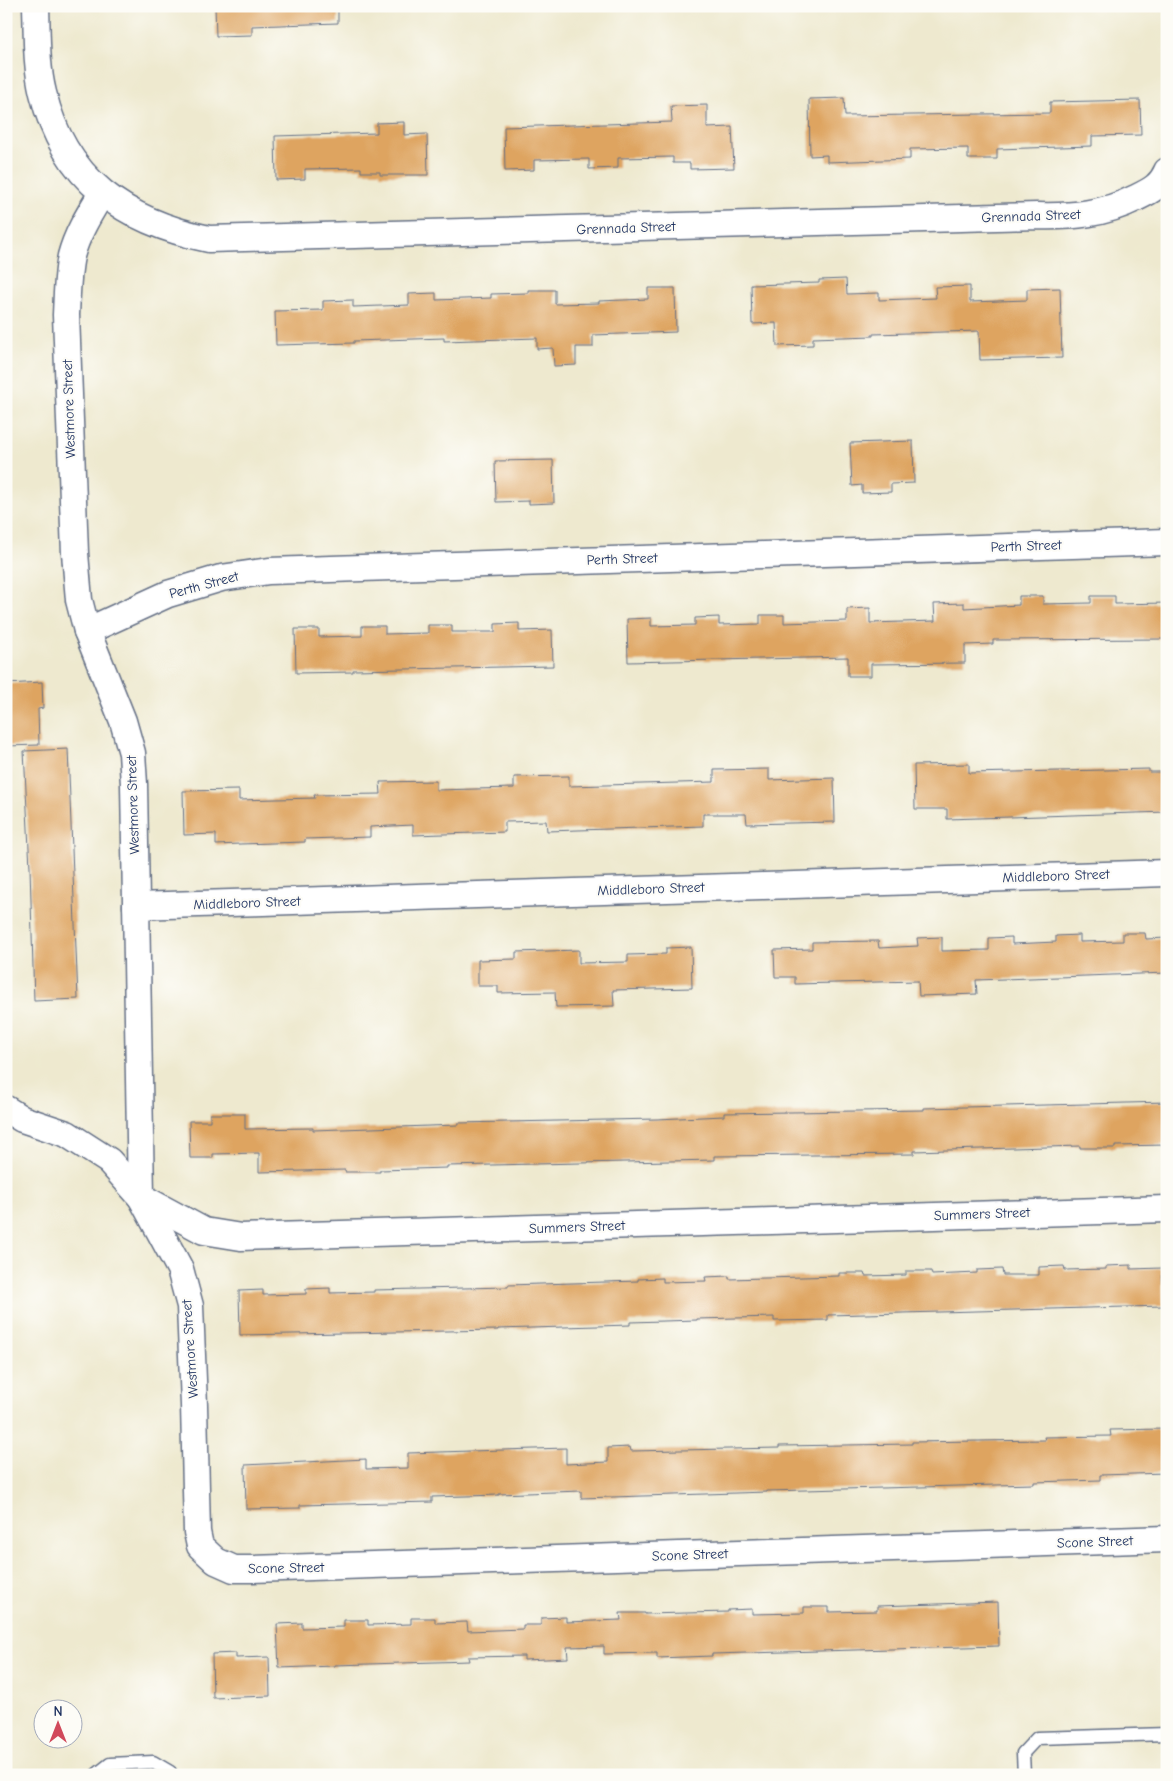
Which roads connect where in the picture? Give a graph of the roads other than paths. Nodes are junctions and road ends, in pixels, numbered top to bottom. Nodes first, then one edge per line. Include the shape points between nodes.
1 (36, 6) edge
2 (1163, 187) edge
3 (102, 192) junction
4 (1167, 542) edge
5 (87, 631) junction
6 (1167, 873) edge
7 (136, 906) junction
8 (12, 1118) edge
9 (141, 1197) junction
10 (1167, 1209) edge
11 (1167, 1539) edge
12 (216, 1560) joint
13 (1167, 1734) edge
14 (96, 1775) edge
15 (170, 1775) edge
16 (1024, 1775) edge

1 - 3 street via 38,67 52,123 82,172
2 - 3 street, Grennada Street via 1119,206 1067,217 240,239 209,239 180,233 127,211
3 - 5 street, Westmore Street via 82,227 71,256 66,315 75,553
4 - 5 street, Perth Street via 269,571 221,578 168,594
5 - 7 street, Westmore Street via 132,753
6 - 7 street, Middleboro Street
7 - 9 street, Westmore Street
8 - 9 street, Summers Street via 68,1134 109,1161
9 - 10 street, Summers Street via 204,1230 241,1237
9 - 12 street, Westmore Street via 180,1269 190,1306 197,1532 200,1546
11 - 12 street, Scone Street via 252,1569 234,1569
13 - 16 lane via 1037,1738 1023,1753
14 - 15 lane via 110,1764 154,1762

